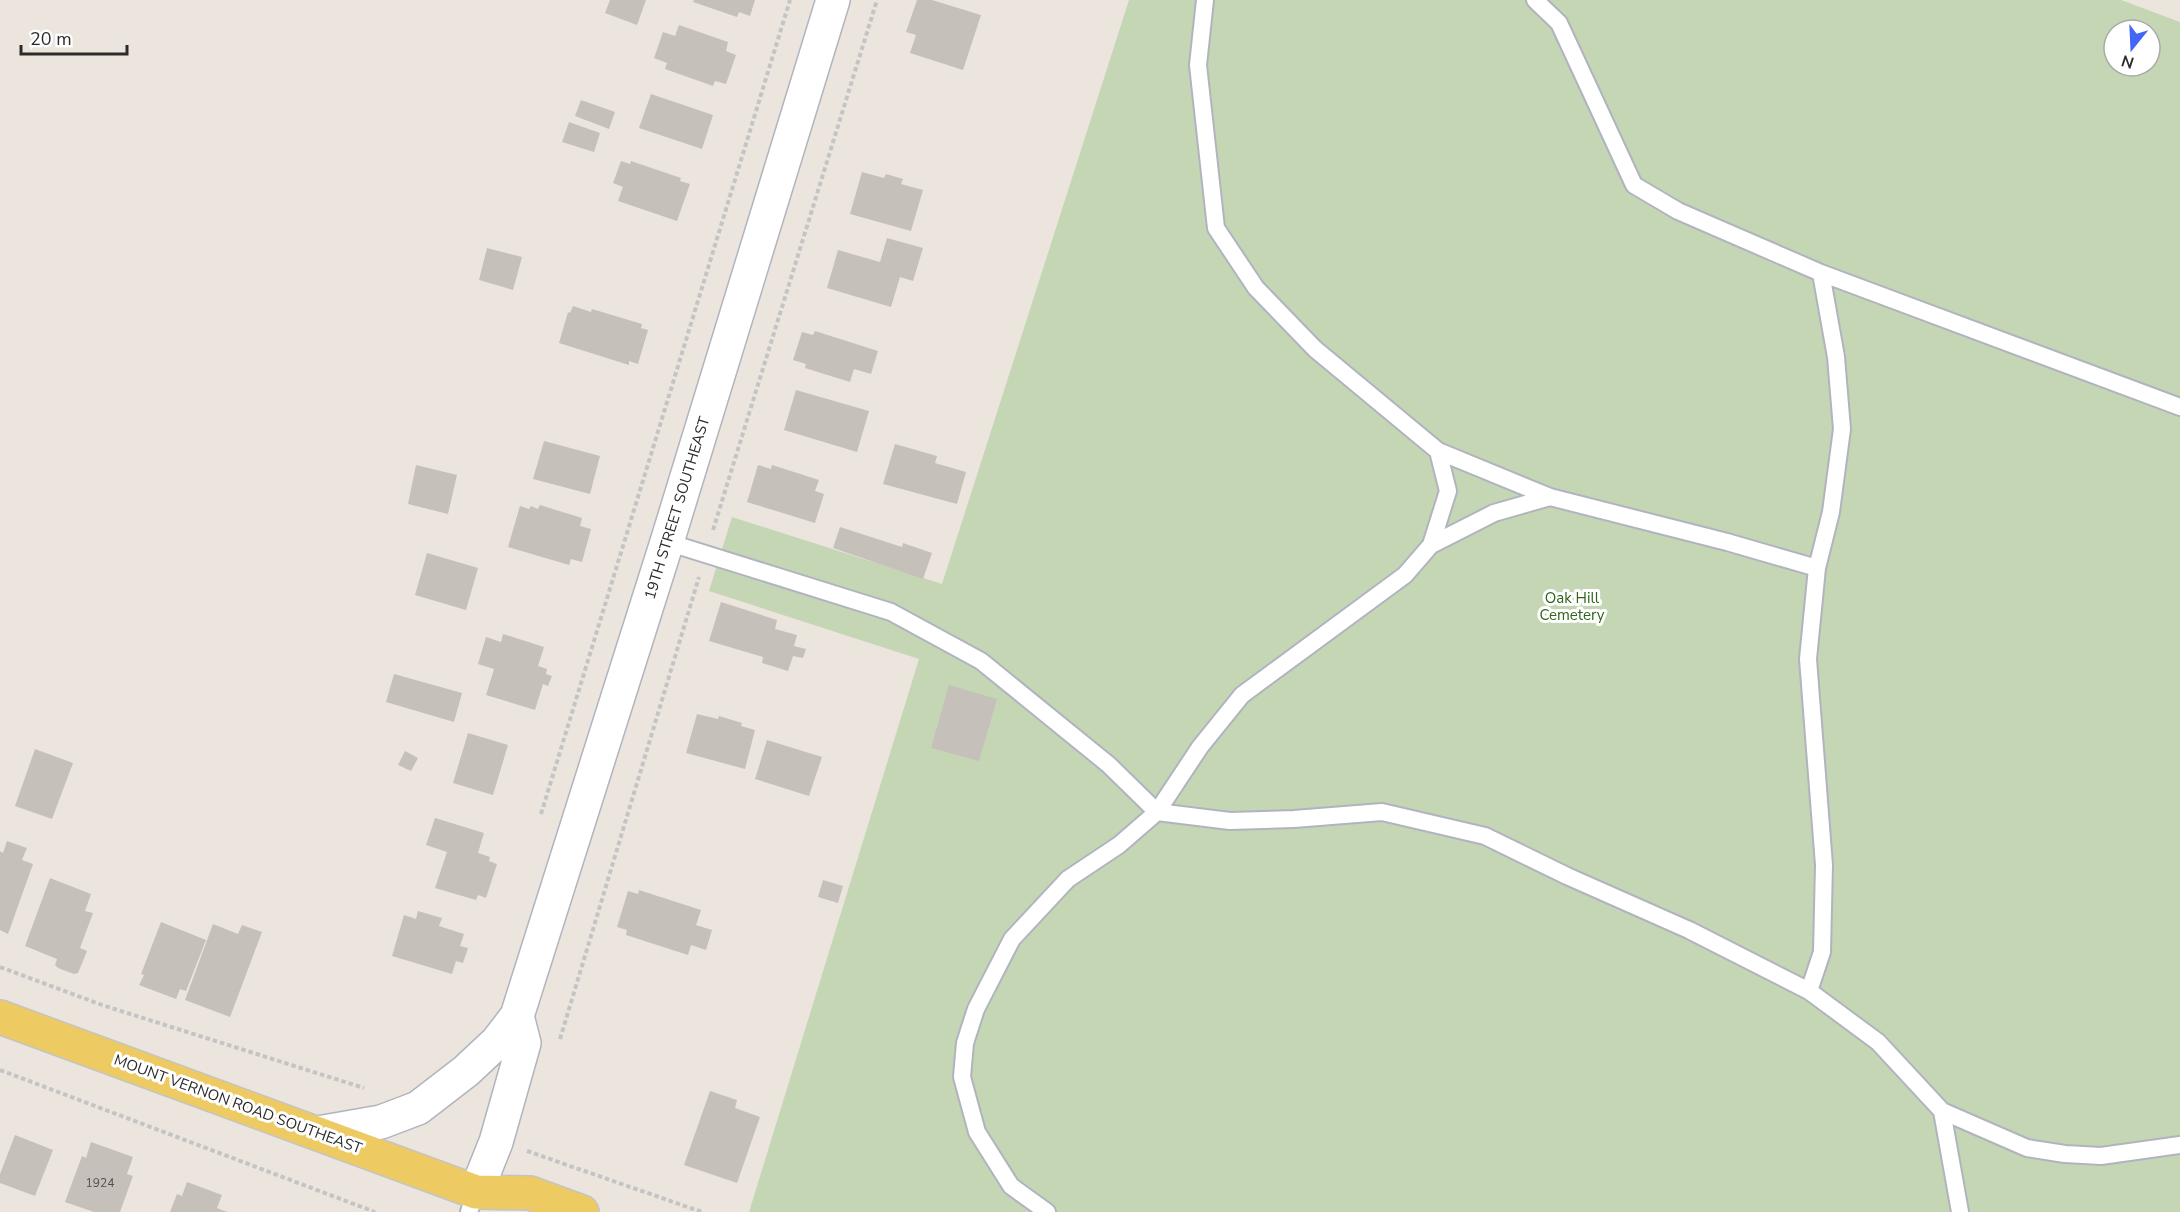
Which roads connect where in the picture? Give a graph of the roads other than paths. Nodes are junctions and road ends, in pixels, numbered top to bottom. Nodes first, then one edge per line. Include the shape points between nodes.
1 (833, 0) edge
2 (1205, 0) edge
3 (1535, 0) edge
4 (1821, 273) junction
5 (2180, 407) edge
6 (1438, 451) junction
7 (1550, 497) junction
8 (667, 542) junction
9 (1431, 545) junction
10 (1817, 568) junction
11 (1157, 812) junction
12 (1809, 991) junction
13 (517, 1016) junction
14 (0, 1017) edge
15 (1942, 1111) junction
16 (318, 1133) junction
17 (2180, 1145) edge
18 (480, 1205) edge
19 (582, 1212) edge
20 (1047, 1212) edge
21 (1960, 1212) edge

1 - 8 main road, 19TH STREET SOUTHEAST
2 - 6 lane via 1198,65 1216,228 1256,288 1315,349
3 - 4 lane via 1558,23 1634,185 1678,211
4 - 5 lane
4 - 10 lane via 1836,357 1842,429 1831,512
6 - 7 lane
6 - 9 lane via 1448,491
7 - 9 lane via 1494,513
7 - 10 lane via 1716,538
8 - 11 lane via 891,612 981,661 1109,765
8 - 13 main road, 19TH STREET SOUTHEAST
9 - 11 lane via 1405,575 1242,695 1200,747
10 - 12 lane via 1808,659 1824,866 1822,952
11 - 12 lane via 1230,821 1382,812 1485,836 1689,930
11 - 20 lane via 1119,845 1068,879 1012,939 976,1009 966,1043 962,1077 977,1132 1011,1186
12 - 15 lane via 1878,1042
13 - 16 main road, 19TH STREET SOUTHEAST via 490,1049 418,1108 381,1122
13 - 18 main road via 524,1043
14 - 16 main road, MOUNT VERNON ROAD SOUTHEAST
15 - 17 lane via 2027,1148 2065,1154 2101,1156
15 - 21 lane
16 - 18 main road, MOUNT VERNON ROAD SOUTHEAST
18 - 19 main road, MOUNT VERNON ROAD SOUTHEAST via 530,1193

